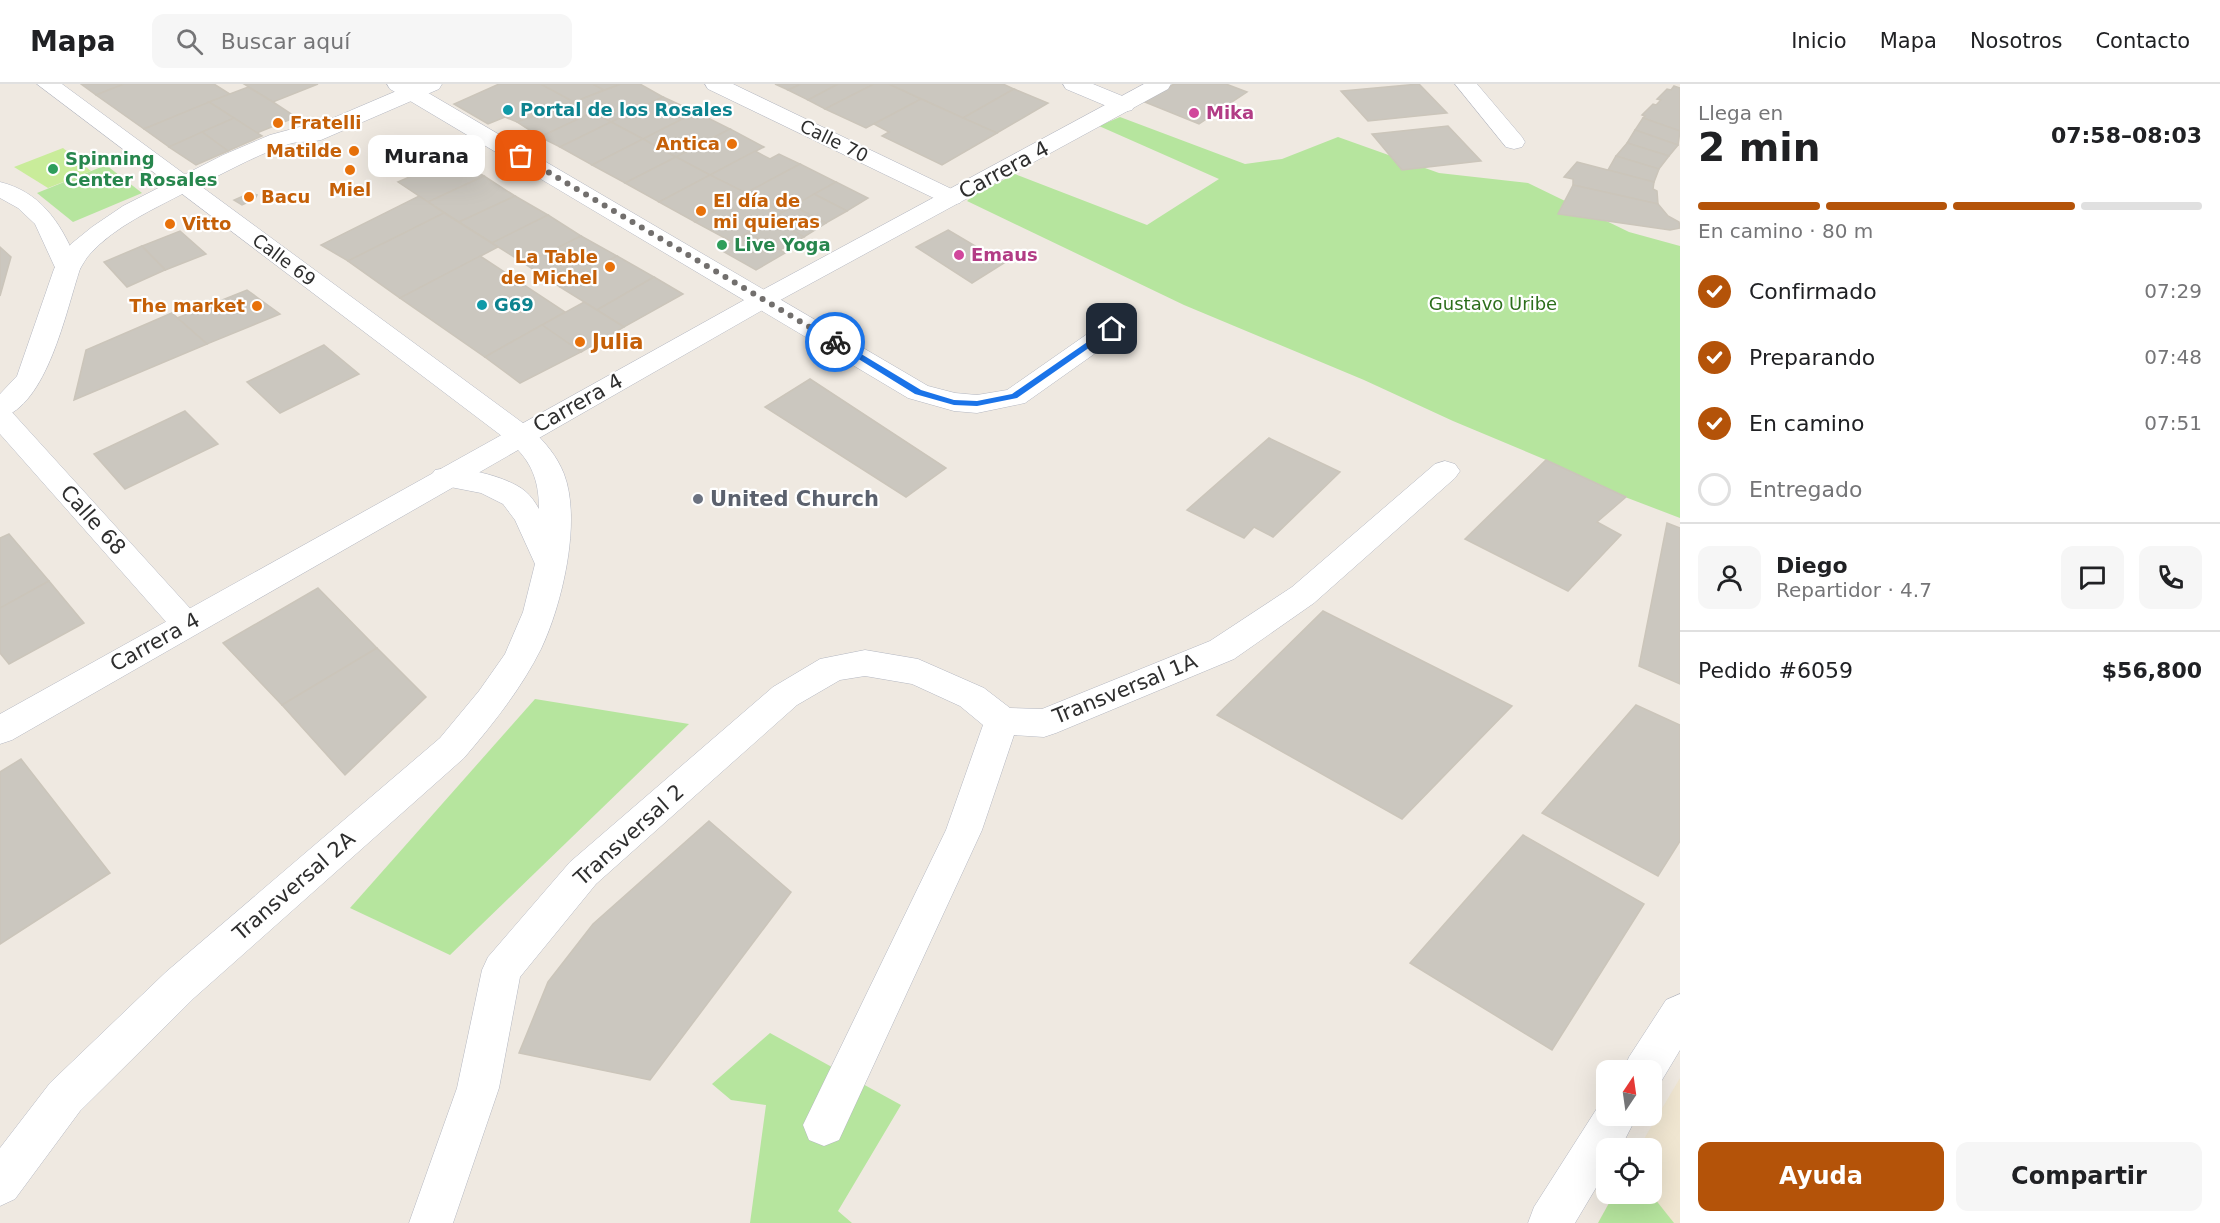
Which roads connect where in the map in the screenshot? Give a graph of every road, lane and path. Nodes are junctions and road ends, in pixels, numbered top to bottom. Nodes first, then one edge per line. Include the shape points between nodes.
1 (48, 84) edge
2 (716, 84) edge
3 (1074, 84) edge
4 (1160, 84) edge
5 (1466, 84) edge
6 (414, 87) edge
7 (1124, 105) junction
8 (1514, 142) dead end
9 (183, 185) junction
10 (0, 189) edge
11 (952, 198) junction
12 (67, 269) junction
13 (764, 299) junction
14 (1112, 329) dead end
15 (0, 409) edge
16 (0, 416) edge
17 (521, 436) junction
18 (1445, 471) dead end
19 (445, 477) junction
20 (550, 566) junction
21 (186, 624) junction
22 (1002, 721) junction
23 (0, 730) edge
24 (1680, 1013) edge
25 (1651, 1060) edge
26 (824, 1125) dead end
27 (1610, 1126) edge
28 (0, 1184) edge
29 (431, 1223) edge
30 (1550, 1223) edge

1 - 9 street, Calle 69
2 - 11 street, Calle 70
3 - 7 street
4 - 7 street, Carrera 4
5 - 8 street
6 - 9 street via 244,167
6 - 13 street
7 - 11 street, Carrera 4
9 - 12 street via 100,232 80,249
9 - 17 street, Calle 69
10 - 12 street via 26,203 54,231
11 - 13 street, Carrera 4
12 - 15 street via 36,362 20,392
13 - 14 street via 918,392 977,404 1014,397
13 - 17 street, Carrera 4
16 - 21 street, Calle 68
17 - 19 street, Carrera 4
17 - 20 street, Transversal 2A via 534,448 551,481 554,517
18 - 22 street, Transversal 1A via 1303,595 1222,650 1044,723
19 - 20 street via 502,489 520,501 531,516
19 - 21 street, Carrera 4
20 - 28 street, Transversal 2A via 541,607 526,646 508,678 452,748 180,984 65,1097
21 - 23 street, Carrera 4
22 - 26 street via 964,830
22 - 29 street, Transversal 2 via 972,697 918,672 865,663 832,668 785,696 583,873 502,970 477,1088
24 - 25 street
27 - 30 street

